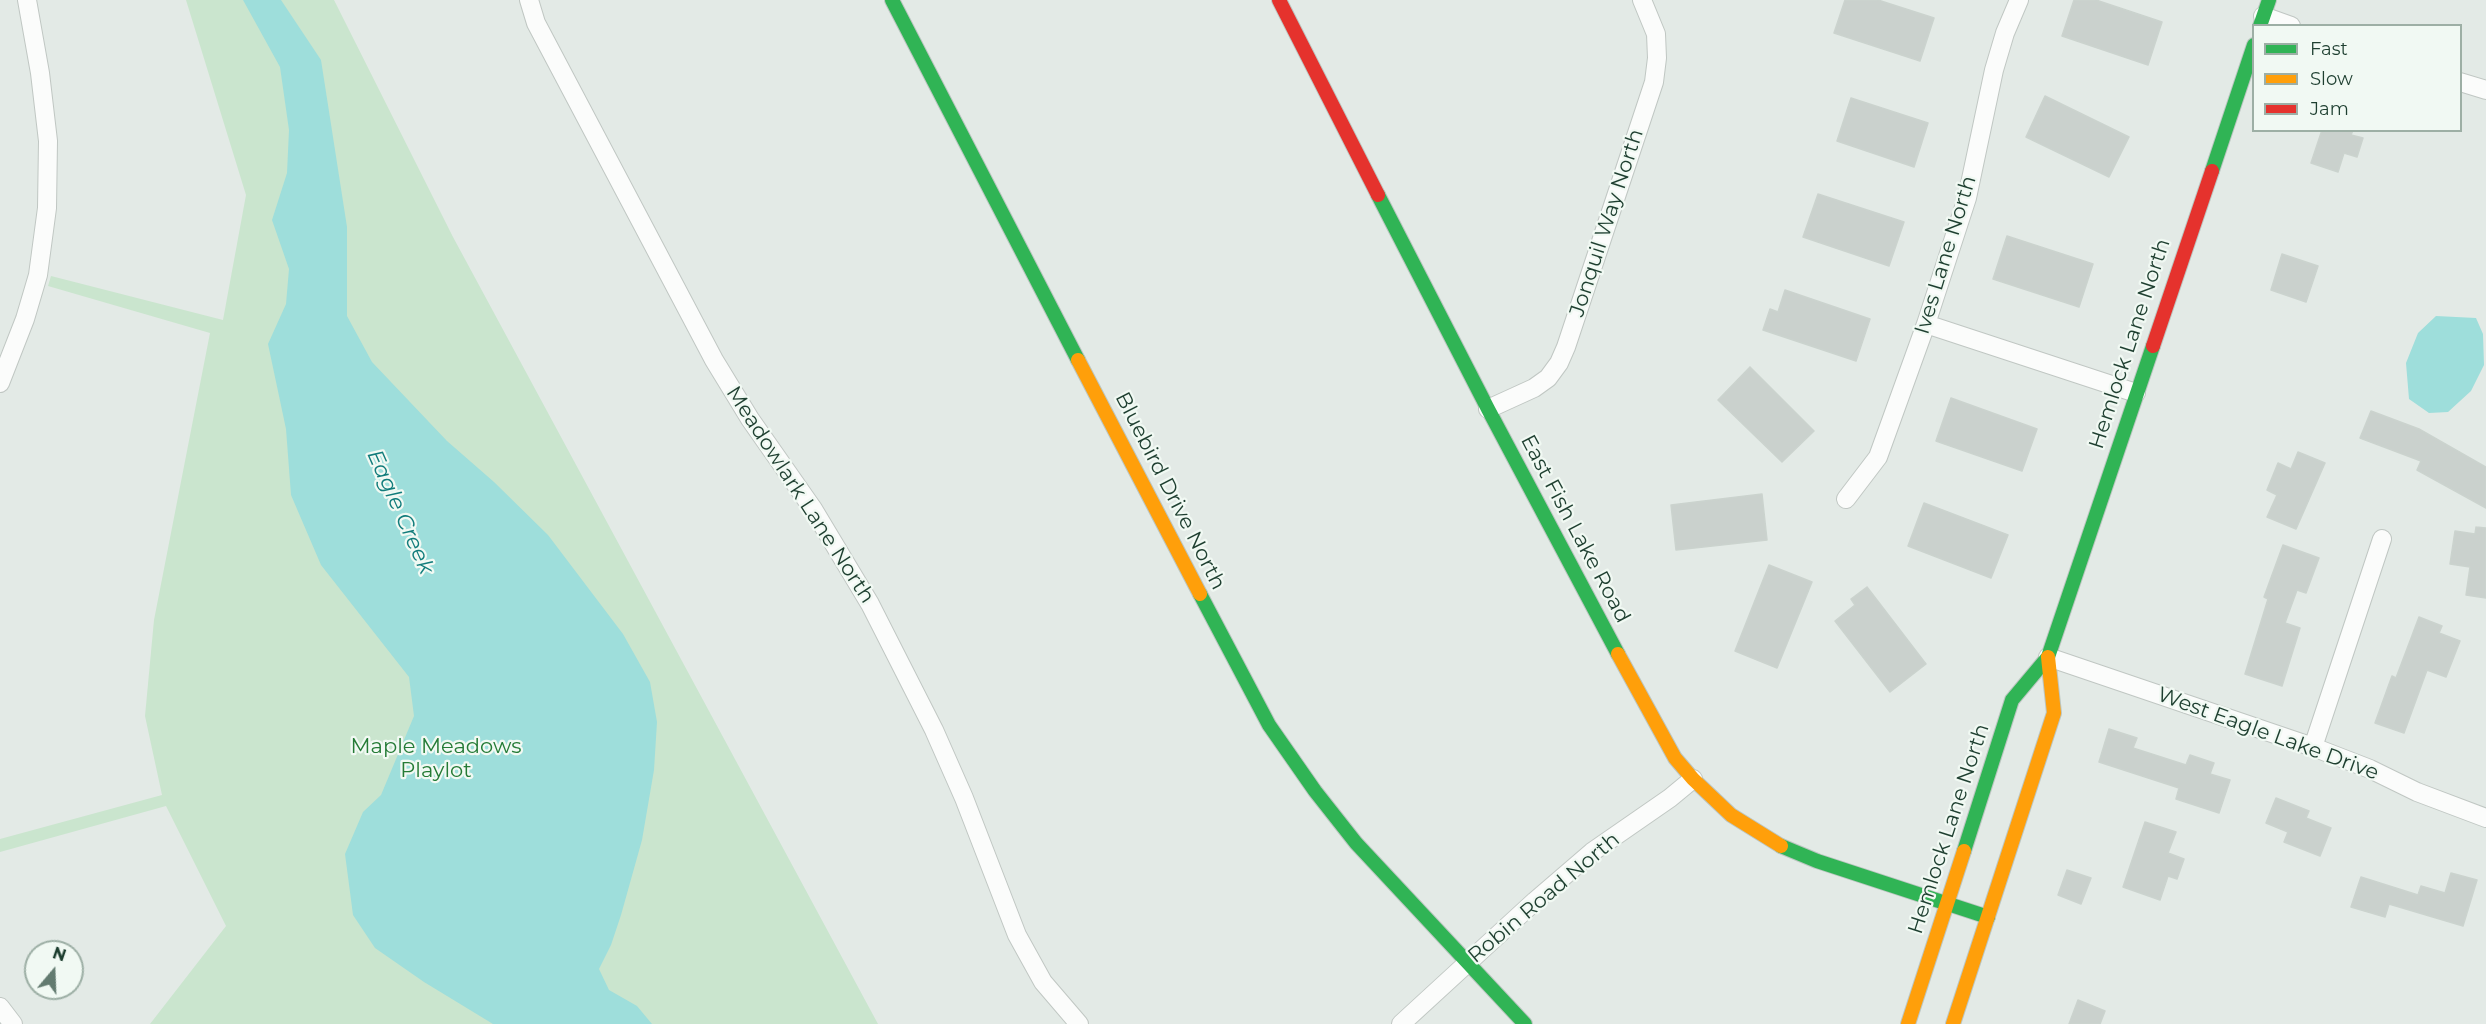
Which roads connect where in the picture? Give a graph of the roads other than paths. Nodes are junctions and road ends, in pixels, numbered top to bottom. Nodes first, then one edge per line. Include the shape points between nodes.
1 (27, 0) edge
2 (529, 0) edge
3 (892, 0) edge
4 (1279, 0) edge
5 (1642, 0) edge
6 (2019, 0) edge
7 (2264, 14) edge
8 (2286, 24) edge
9 (2252, 48) edge
10 (2462, 83) edge
11 (2486, 90) edge
12 (1926, 324) junction
13 (0, 383) edge
14 (2136, 393) junction
15 (1488, 409) junction
16 (1846, 499) dead end
17 (2382, 539) dead end
18 (2048, 657) junction
19 (2313, 747) junction
20 (1693, 779) junction
21 (2486, 818) edge
22 (1947, 903) junction
23 (1988, 917) junction
24 (1467, 962) junction
25 (0, 1007) edge
26 (13, 1024) edge
27 (1079, 1024) edge
28 (1401, 1024) edge
29 (1525, 1024) edge
30 (1908, 1024) edge
31 (1953, 1024) edge

1 - 13 street via 48,141 47,208 38,275
2 - 27 street, Meadowlark Lane North via 536,23 714,360 813,509 870,604 934,730 1017,935 1043,982
3 - 24 street, Bluebird Drive North via 1269,725 1356,843
4 - 15 street, East Fish Lake Road
5 - 15 street, Jonquil Way North via 1656,34 1654,82 1566,347 1548,378
6 - 12 street, Ives Lane North via 1994,70 1966,198
7 - 8 street
9 - 14 street, Hemlock Lane North
10 - 11 street
12 - 14 street
12 - 16 street, Ives Lane North via 1878,457
14 - 18 street, Hemlock Lane North
15 - 20 street, East Fish Lake Road via 1638,693 1675,758
17 - 19 street
18 - 19 street, West Eagle Lake Drive
18 - 22 street, Hemlock Lane North via 2012,700
18 - 23 street, Hemlock Lane North via 2054,713
19 - 21 street, West Eagle Lake Drive
20 - 22 street, East Fish Lake Road via 1731,815 1783,846 1817,861
20 - 24 street, Robin Road North via 1592,852
22 - 23 street, East Fish Lake Road
22 - 30 street, Hemlock Lane North
23 - 31 street, Hemlock Lane North
24 - 28 street, Robin Road North
24 - 29 street, Bluebird Drive North
25 - 26 street

